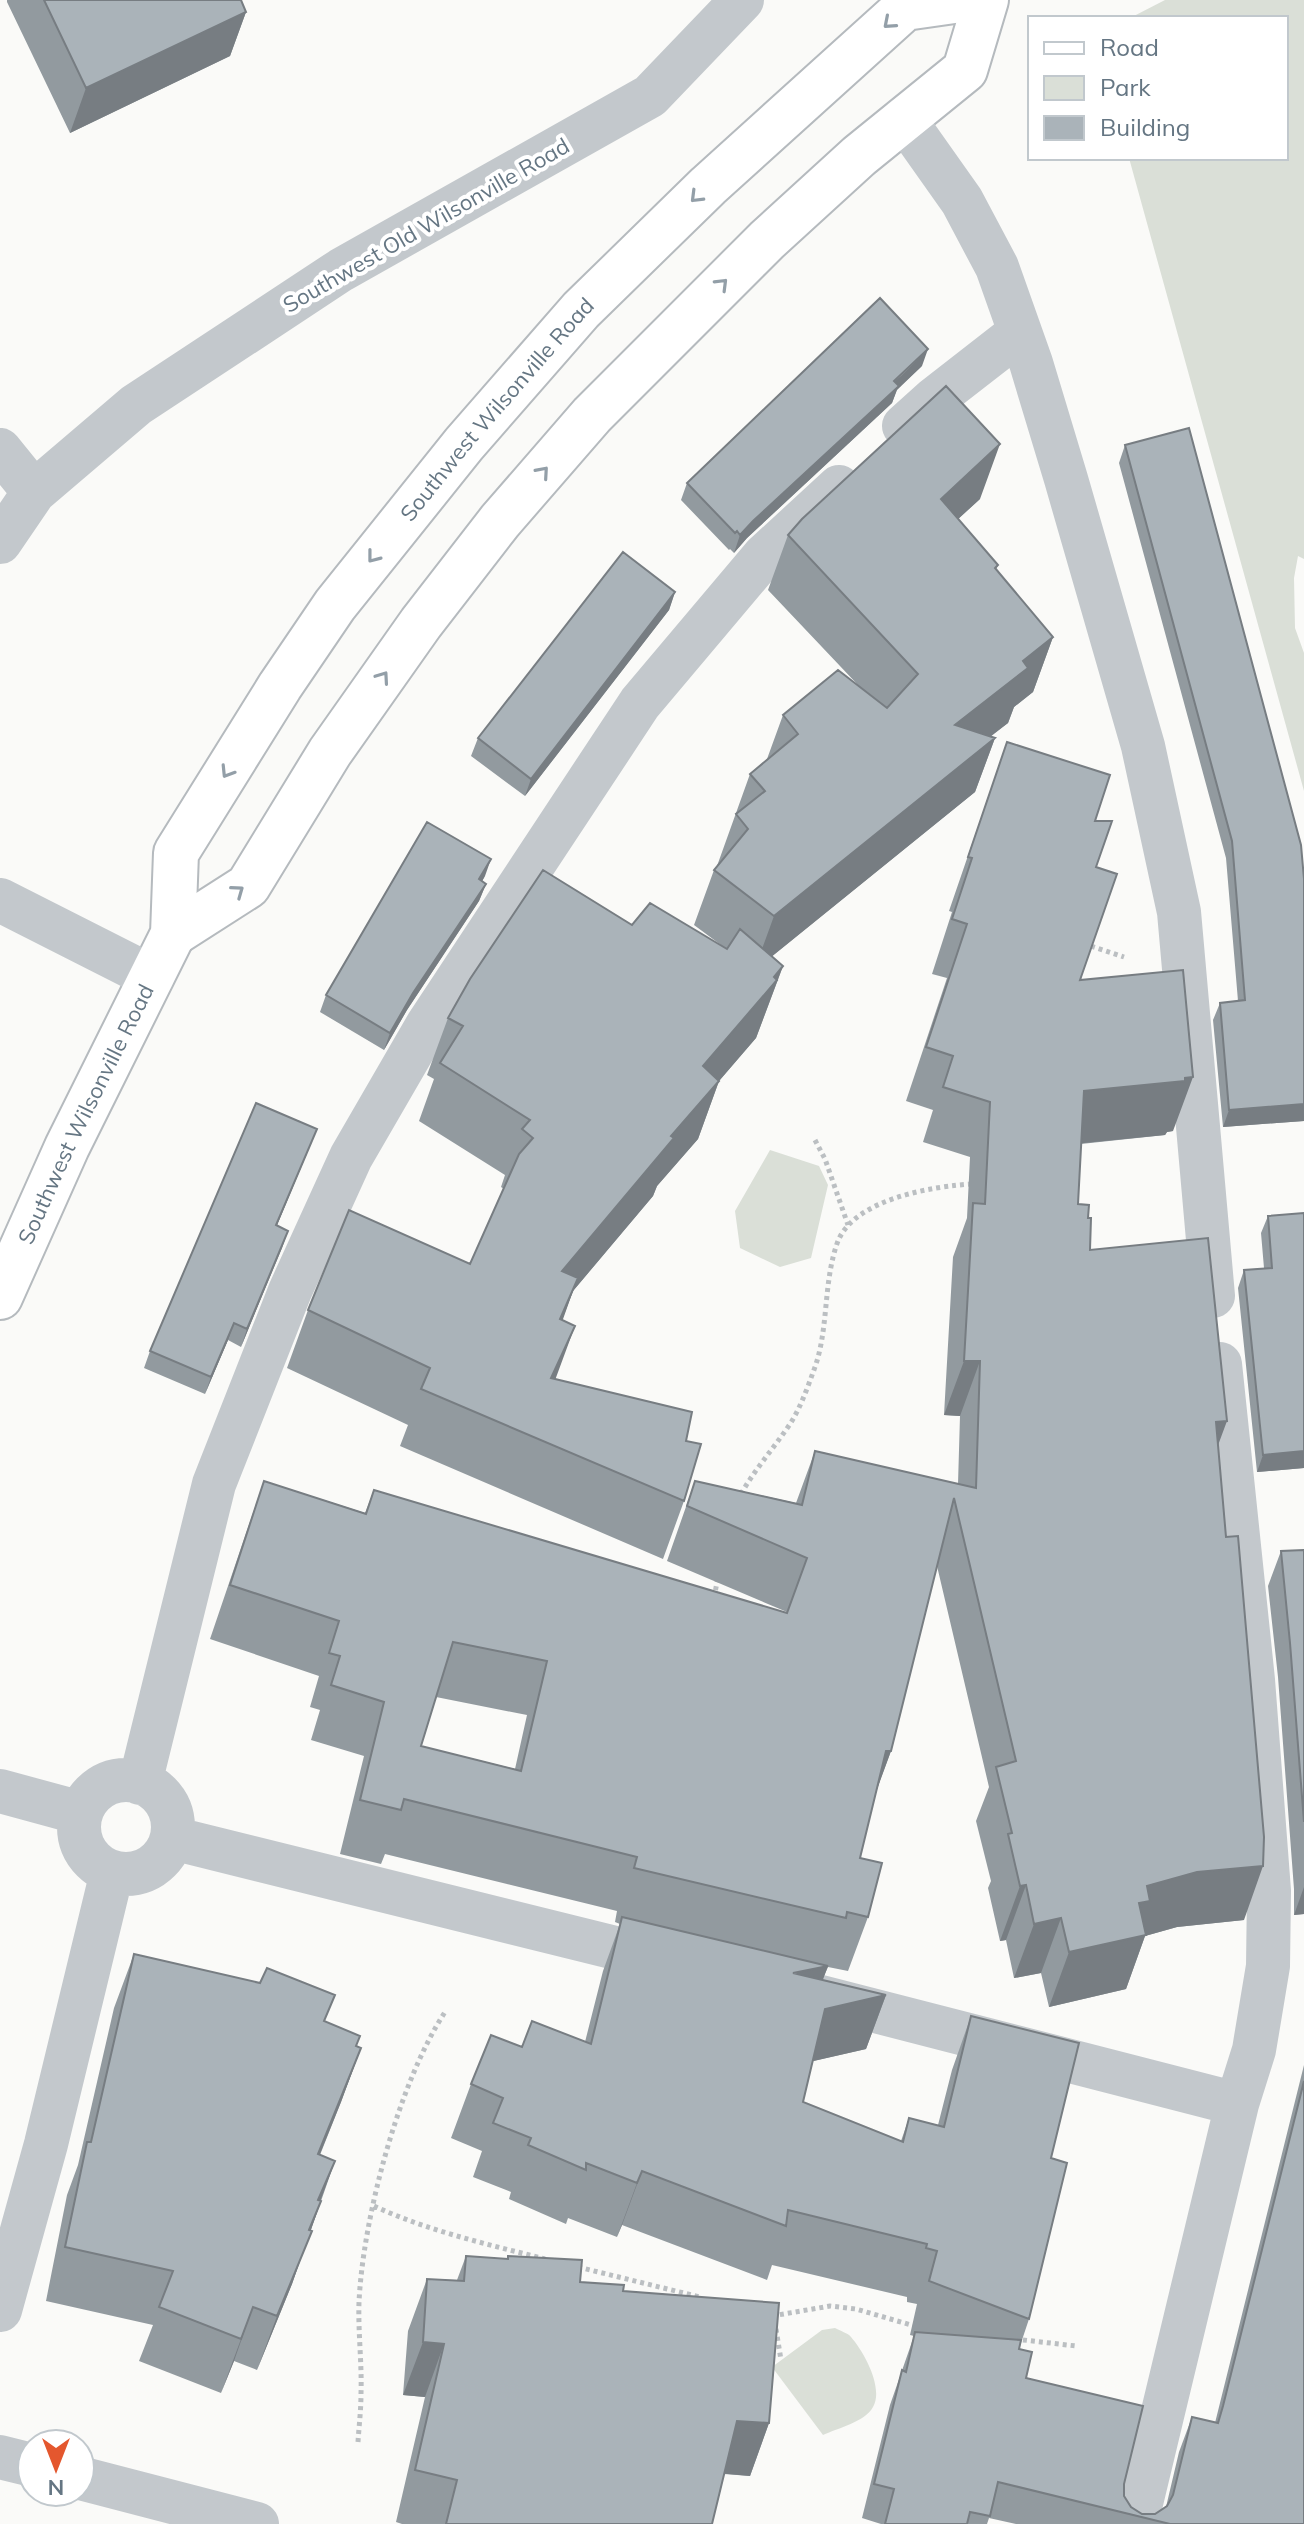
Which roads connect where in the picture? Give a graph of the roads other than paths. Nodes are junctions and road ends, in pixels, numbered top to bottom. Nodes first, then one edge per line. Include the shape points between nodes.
1 (742, 0) edge
2 (961, 0) edge
3 (986, 0) edge
4 (904, 119) junction
5 (1020, 332) junction
6 (0, 450) edge
7 (34, 492) junction
8 (0, 542) edge
9 (0, 900) edge
10 (173, 934) junction
11 (152, 977) junction
12 (0, 1297) edge
13 (140, 1783) junction
14 (0, 1791) edge
15 (81, 1813) junction
16 (172, 1838) junction
17 (112, 1872) junction
18 (704, 1969) edge
19 (779, 1987) edge
20 (1237, 2104) junction
21 (0, 2310) edge
22 (96, 2482) edge
23 (257, 2524) edge
24 (1136, 2524) edge

1 - 7 street, Southwest Old Wilsonville Road via 650,96 341,270 136,405
2 -> 10 main road, Southwest Wilsonville Road via 905,8 826,77 581,310 464,444 335,605 176,853
3 - 4 main road via 965,70
4 - 5 street via 962,201 997,267
10 -> 4 main road via 248,886 330,752 421,623 592,415 767,240
5 - 13 street via 934,399 764,556 640,703 428,1024 351,1157 290,1291 214,1484
5 - 20 street via 1143,746 1179,912 1269,1891 1268,1966 1254,2050
6 - 7 street
7 - 8 street, Southwest Old Wilsonville Road
9 - 11 street
10 - 11 main road, Southwest Wilsonville Road
11 - 12 main road, Southwest Wilsonville Road
13 - 15 street via 101,1787
13 - 16 street via 166,1801
14 - 15 street
15 - 17 street via 80,1834 87,1854
16 - 17 street via 154,1865 128,1874
16 - 18 street
17 - 21 street
19 - 20 street
20 - 24 street
22 - 23 street

